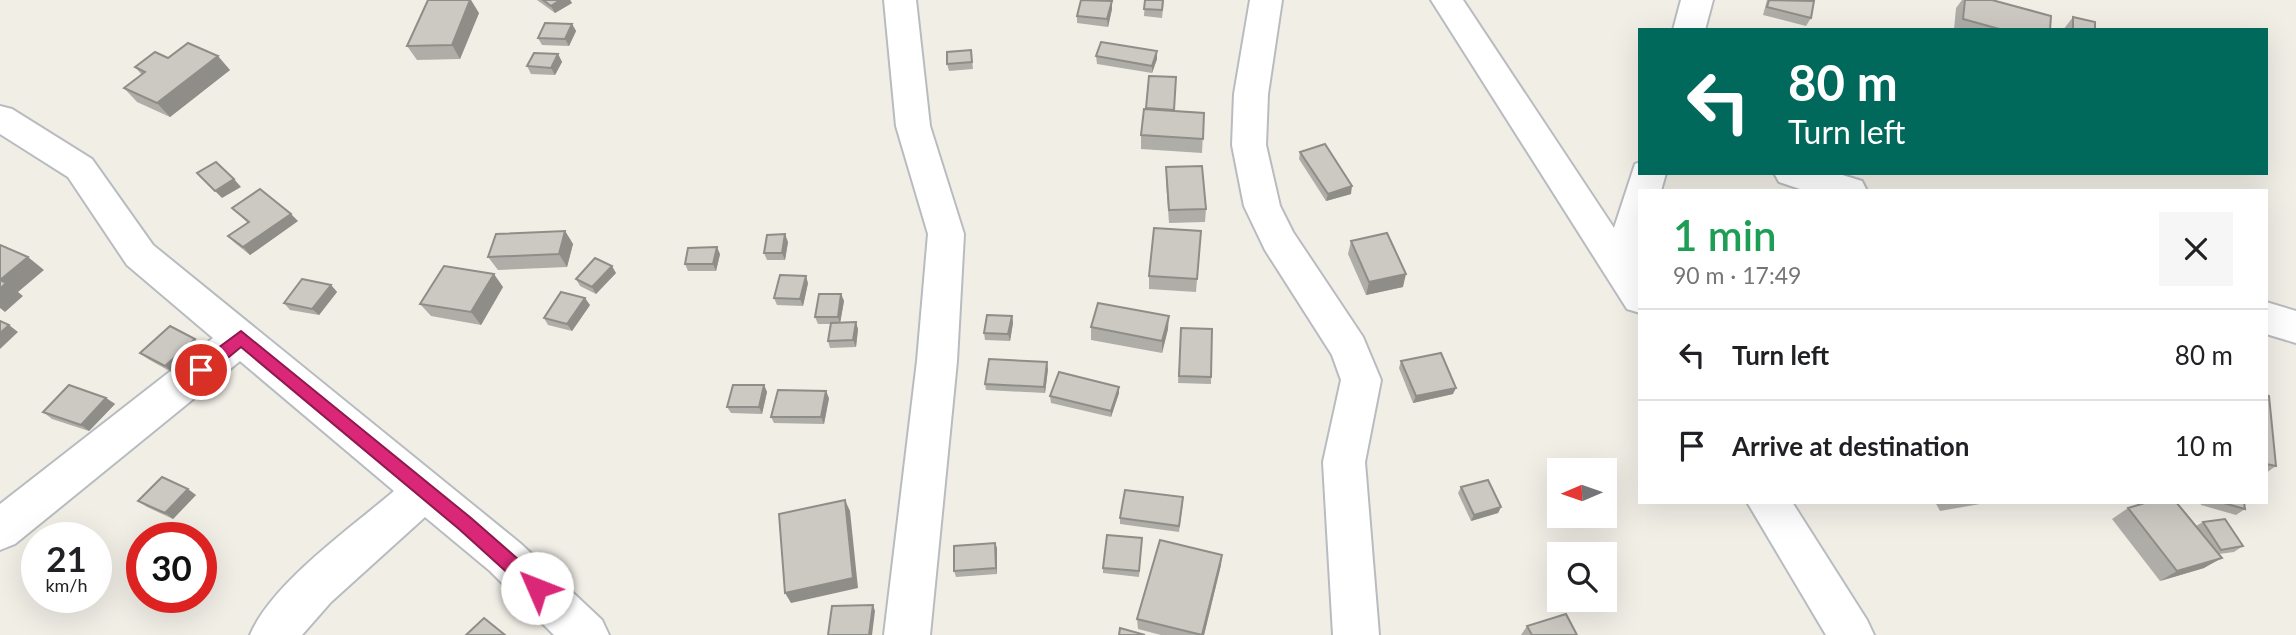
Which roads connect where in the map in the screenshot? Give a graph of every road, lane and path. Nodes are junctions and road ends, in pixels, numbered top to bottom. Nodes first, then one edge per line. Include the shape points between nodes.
1 (900, 0) edge
2 (1266, 0) edge
3 (1447, 0) edge
4 (1697, 0) edge
5 (1690, 28) edge
6 (0, 118) edge
7 (1798, 175) edge
8 (1843, 189) edge
9 (1638, 219) edge
10 (1630, 283) edge
11 (2268, 319) edge
12 (2296, 327) edge
13 (241, 338) junction
14 (425, 490) junction
15 (1769, 504) edge
16 (0, 530) edge
17 (273, 635) edge
18 (586, 635) edge
19 (907, 635) edge
20 (1356, 635) edge
21 (1851, 635) edge

1 - 19 street via 913,126 946,234
2 - 20 street via 1251,94 1249,145 1262,206 1278,240 1349,349 1362,380 1343,462
3 - 10 street
4 - 5 street
6 - 13 street via 80,168 140,255
7 - 8 street
9 - 10 street
11 - 12 street
13 - 14 street
13 - 16 street
14 - 17 street via 315,587
14 - 18 street via 505,557
15 - 21 street

